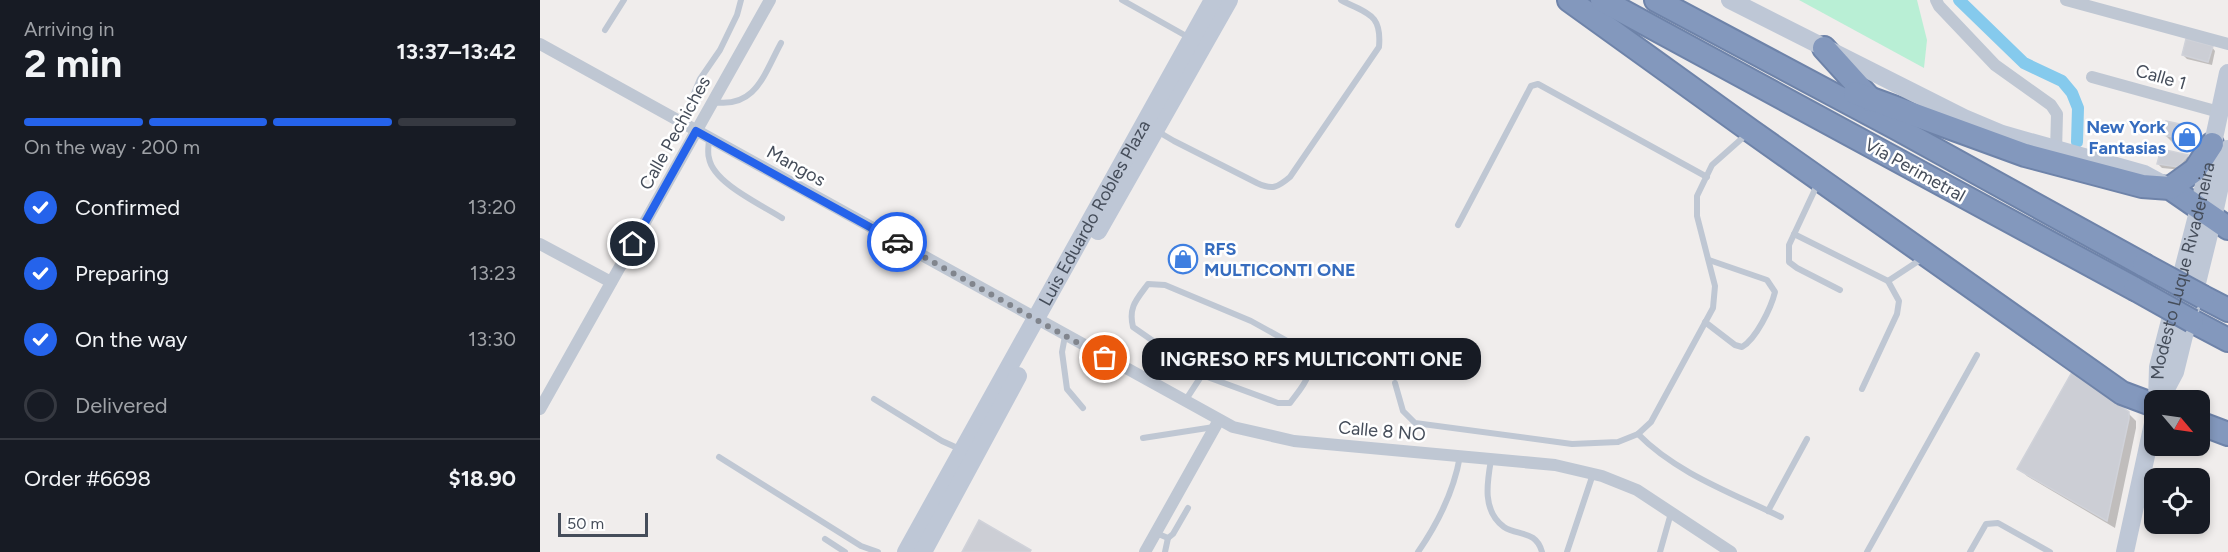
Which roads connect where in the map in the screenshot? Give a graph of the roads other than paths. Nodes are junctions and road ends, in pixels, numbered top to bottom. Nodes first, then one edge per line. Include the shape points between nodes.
1 (624, 0) edge
2 (741, 0) edge
3 (770, 0) edge
4 (1122, 0) edge
5 (1213, 0) edge
6 (1229, 0) edge
7 (1341, 0) edge
8 (1569, 0) edge
9 (1602, 0) edge
10 (1656, 0) edge
11 (1730, 0) edge
12 (1936, 0) edge
13 (2066, 0) edge
14 (605, 30) dead end
15 (1191, 39) junction
16 (781, 43) dead end
17 (540, 44) edge
18 (2228, 44) edge
19 (1824, 48) junction
20 (1785, 70) junction
21 (2228, 73) edge
22 (2092, 77) dead end
23 (1870, 98) junction
24 (713, 102) junction
25 (2220, 112) junction
26 (684, 124) junction
27 (1150, 126) junction
28 (1898, 129) junction
29 (696, 131) junction
30 (1750, 131) junction
31 (710, 138) junction
32 (2220, 146) edge
33 (2056, 150) junction
34 (1707, 177) junction
35 (1820, 180) junction
36 (2170, 188) junction
37 (782, 218) dead end
38 (2214, 218) edge
39 (1458, 225) dead end
40 (1794, 234) junction
41 (540, 244) edge
42 (1926, 255) junction
43 (1709, 260) junction
44 (1888, 281) junction
45 (612, 282) junction
46 (1840, 290) dead end
47 (2228, 310) edge
48 (1040, 322) junction
49 (1705, 322) junction
50 (1065, 336) junction
51 (2228, 340) edge
52 (1977, 355) dead end
53 (1202, 375) junction
54 (1395, 382) dead end
55 (1862, 389) dead end
56 (2164, 390) edge
57 (874, 399) dead end
58 (1184, 401) junction
59 (2144, 401) edge
60 (1083, 408) dead end
61 (540, 409) edge
62 (1217, 423) junction
63 (2210, 427) edge
64 (1638, 434) junction
65 (2228, 434) edge
66 (1143, 438) dead end
67 (1807, 439) dead end
68 (963, 450) junction
69 (1460, 456) junction
70 (2146, 456) edge
71 (719, 458) dead end
72 (1491, 459) junction
73 (1593, 474) junction
74 (1188, 508) dead end
75 (1768, 511) junction
76 (1671, 513) junction
77 (1781, 517) dead end
78 (1155, 533) junction
79 (1168, 538) junction
80 (825, 539) dead end
81 (845, 552) edge
82 (878, 552) edge
83 (906, 552) edge
84 (923, 552) edge
85 (1145, 552) edge
86 (1165, 552) edge
87 (1418, 552) edge
88 (1542, 552) edge
89 (1567, 552) edge
90 (1660, 552) edge
91 (1731, 552) edge
92 (1867, 552) edge
93 (1970, 552) edge
94 (2050, 552) edge
95 (2125, 552) edge

1 - 14 lane
2 - 26 lane via 720,50 700,79
3 - 24 street, Calle Pechiches
4 - 15 lane
5 - 15 street, Luis Eduardo Robles Plaza
6 - 27 street, Luis Eduardo Robles Plaza
7 - 27 lane via 1373,17 1381,29 1379,47 1290,177 1278,187 1269,189
8 - 30 highway
9 - 51 highway, Vía Perimetral, bridge
10 - 20 highway, Vía Perimetral
11 - 19 street
12 - 33 street via 1990,60 2051,105 2057,114
13 - 18 street
15 - 27 street, Luis Eduardo Robles Plaza
16 - 24 lane via 746,98 729,105
17 - 26 street, Mangos
19 - 23 highway
19 - 33 street via 1964,118
20 - 23 highway
20 - 28 highway, Vía Perimetral
21 - 25 street, Modesto Luque Rivadeneira
22 - 25 street, Calle 1
23 - 28 highway
23 - 36 highway via 2025,155 2142,186
24 - 29 street, Calle Pechiches
25 - 32 street, Modesto Luque Rivadeneira
26 - 29 street, Mangos
27 - 48 street, Luis Eduardo Robles Plaza
28 - 47 highway, Vía Perimetral, bridge
29 - 31 street, Mangos
29 - 45 street, Calle Pechiches
30 - 34 lane via 1712,165
30 - 35 highway
31 - 37 lane via 708,157 713,169 723,180
31 - 48 street, Mangos
32 - 36 highway
32 - 38 street, Modesto Luque Rivadeneira
33 - 36 street via 2144,174
34 - 39 lane via 1538,84 1531,86
34 - 43 lane via 1697,196 1697,216
35 - 40 lane
35 - 42 highway
36 - 38 highway
38 - 56 street, Modesto Luque Rivadeneira via 2175,372
40 - 44 lane
40 - 46 lane via 1789,262
41 - 45 street
42 - 44 lane
42 - 59 highway via 2122,393
43 - 49 lane via 1715,286 1713,308
43 - 49 lane via 1767,280 1775,292 1749,343 1742,347
44 - 55 lane via 1899,301 1898,314
45 - 61 street, Calle Pechiches
48 - 50 street, Calle 8 NO
48 - 68 street, Luis Eduardo Robles Plaza
48 - 84 street, Luis Eduardo Robles Plaza
49 - 64 lane via 1650,422
50 - 58 street, Calle 8 NO
50 - 60 lane via 1062,352 1068,389
52 - 92 lane
53 - 53 lane via 1278,403 1290,403 1308,380 1311,365 1307,352 1251,321 1165,285 1148,284 1130,315 1133,327
53 - 58 lane
54 - 64 lane via 1403,411 1415,423 1572,444 1618,442
57 - 68 lane
58 - 62 street, Calle 8 NO
62 - 66 lane
62 - 69 street, Calle 8 NO via 1294,441
62 - 78 street
63 - 65 highway
64 - 75 lane via 1655,451 1685,470
67 - 75 lane
68 - 83 street, Luis Eduardo Robles Plaza
69 - 72 street, Calle 8 NO
69 - 87 lane via 1437,523
70 - 95 street
71 - 82 lane via 861,546
72 - 73 street, Calle 8 NO via 1555,465
72 - 88 lane via 1488,504 1495,517 1505,528 1527,534
73 - 76 street, Calle 8 NO via 1636,490
73 - 89 lane
74 - 79 lane
75 - 77 lane
76 - 90 lane
76 - 91 street, Calle 8 NO
78 - 79 lane
78 - 85 street
79 - 86 lane
80 - 81 lane
93 - 94 lane via 1991,522

